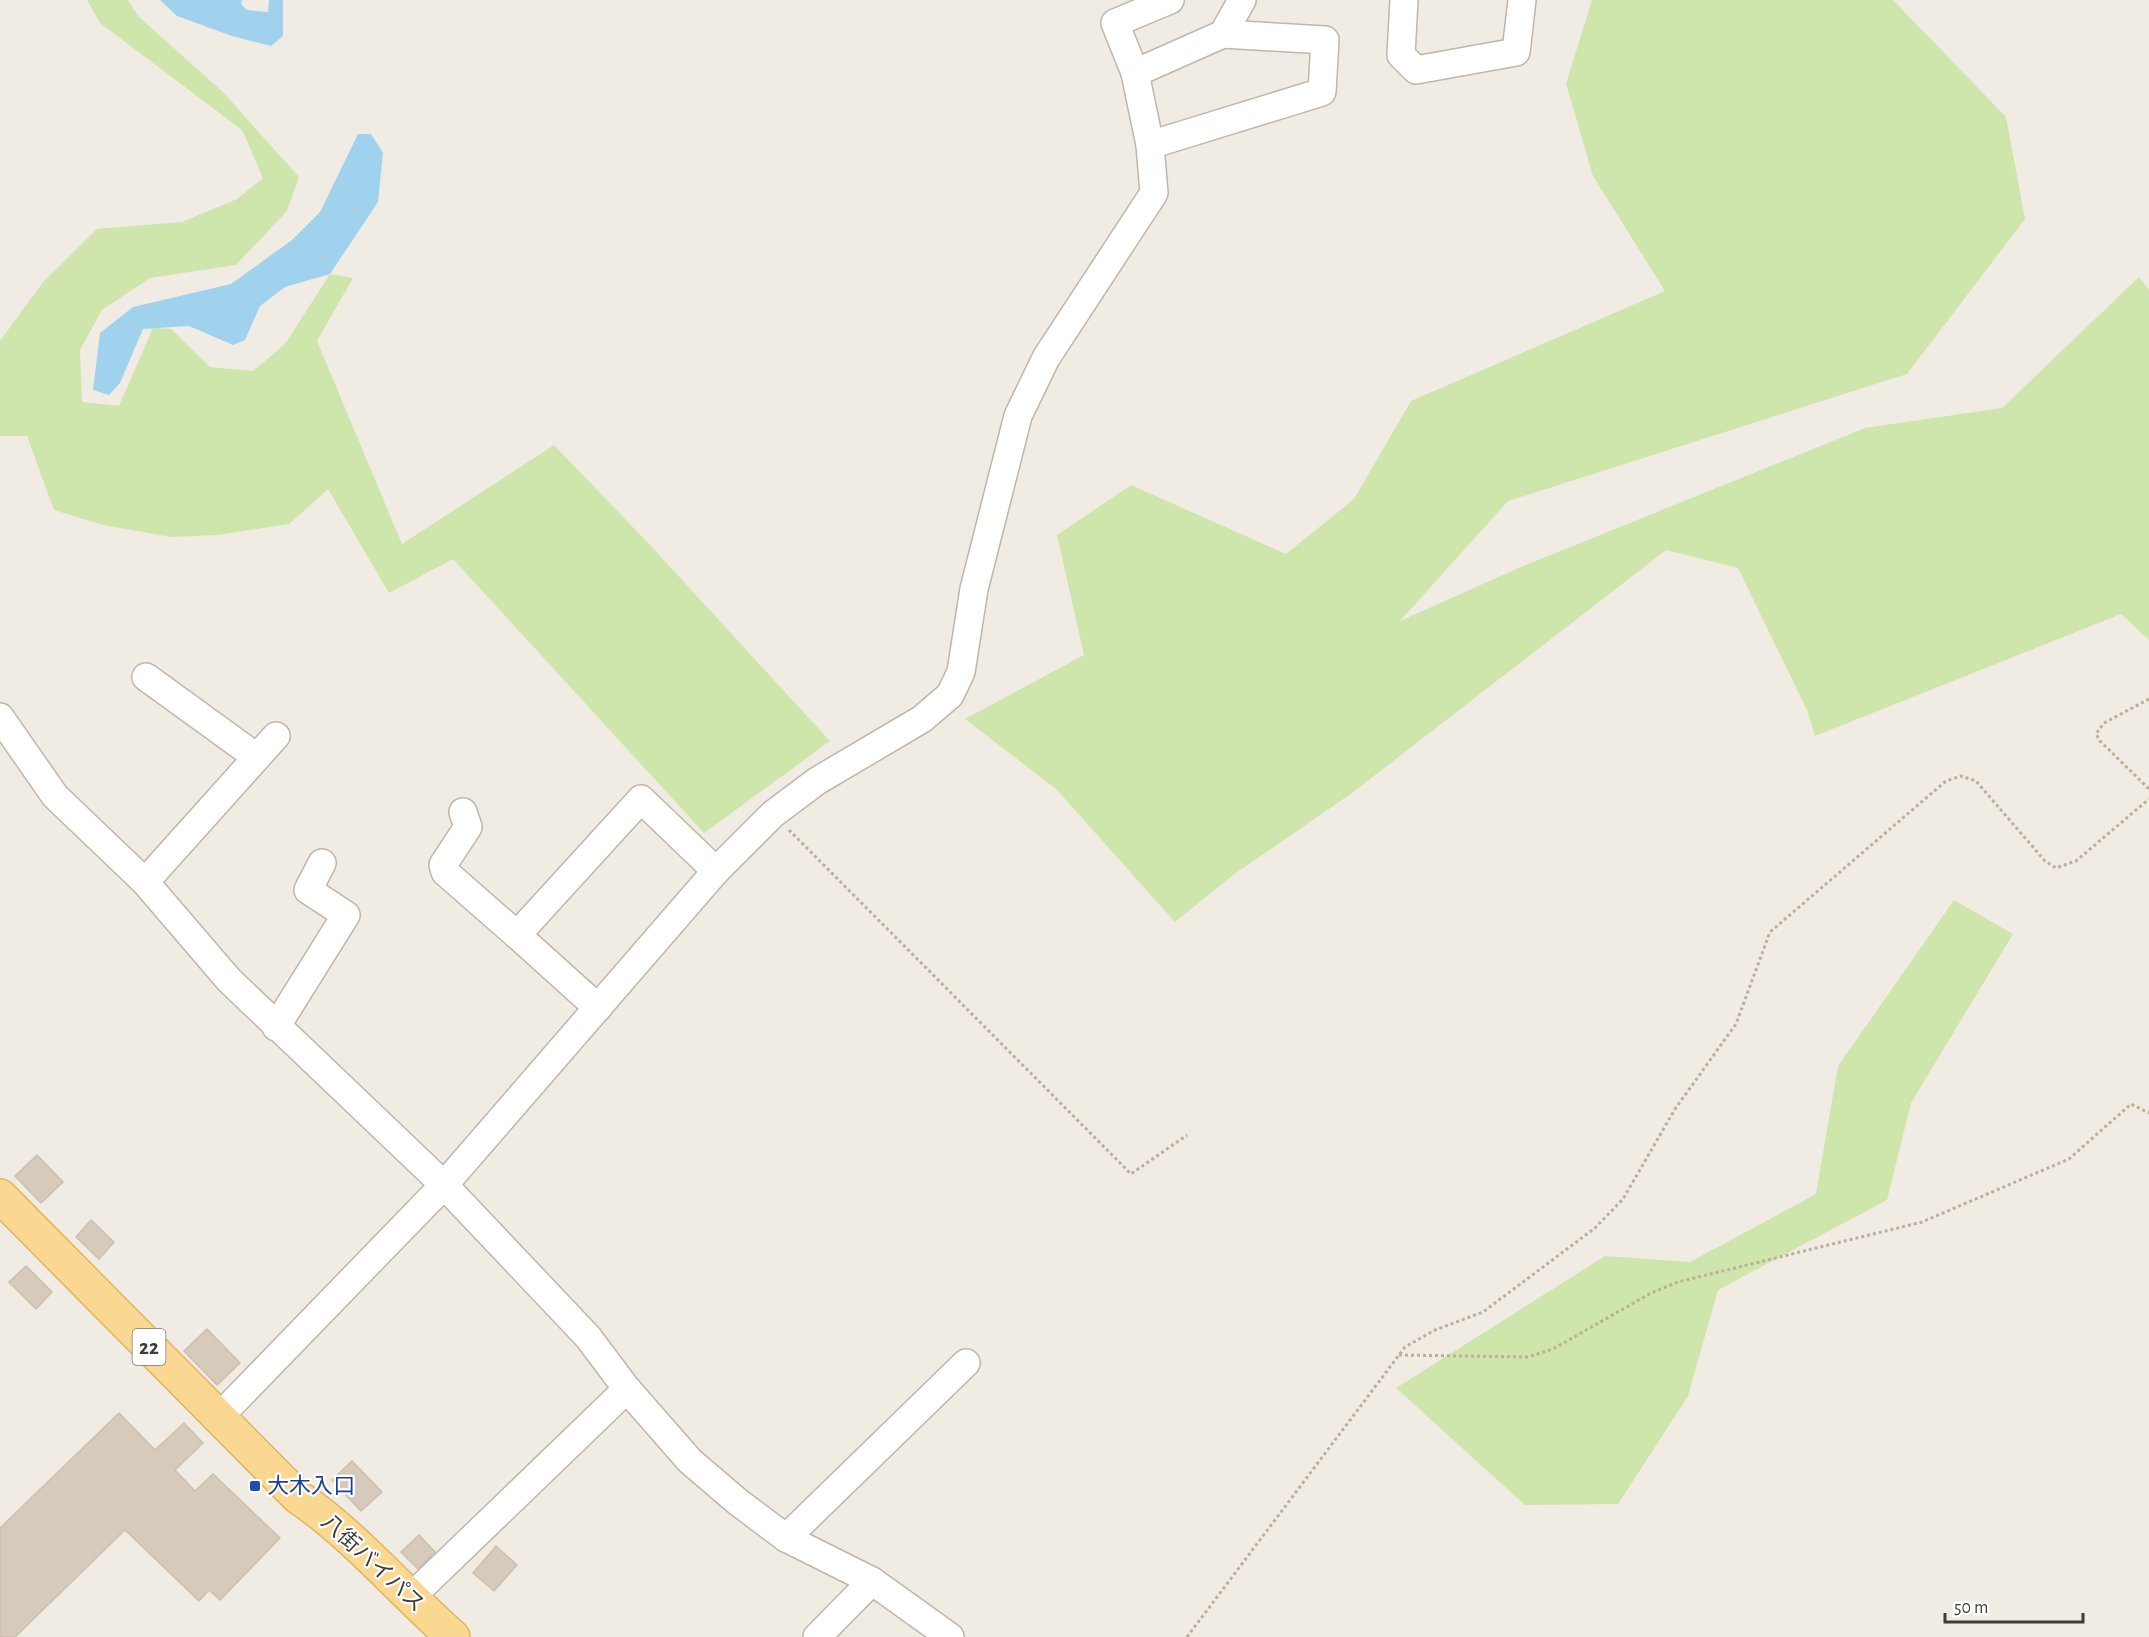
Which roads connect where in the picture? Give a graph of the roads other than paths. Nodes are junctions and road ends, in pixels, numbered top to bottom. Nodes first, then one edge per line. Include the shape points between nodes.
1 (1170, 0) edge
2 (1242, 0) edge
3 (1404, 0) edge
4 (1522, 0) edge
5 (1223, 34) junction
6 (1135, 73) junction
7 (1150, 146) junction
8 (146, 677) dead end
9 (0, 717) edge
10 (276, 736) dead end
11 (255, 756) junction
12 (464, 812) dead end
13 (322, 863) dead end
14 (716, 870) junction
15 (145, 882) junction
16 (517, 935) junction
17 (597, 1008) junction
18 (276, 1027) junction
19 (444, 1185) junction
20 (0, 1196) edge
21 (966, 1363) dead end
22 (627, 1389) junction
23 (218, 1418) junction
24 (298, 1497) junction
25 (786, 1538) junction
26 (872, 1581) junction
27 (409, 1599) junction
28 (425, 1637) edge
29 (453, 1637) edge
30 (817, 1637) edge
31 (950, 1637) edge

1 - 6 street via 1114,23
2 - 5 street
3 - 4 street via 1401,55 1416,70 1516,52
5 - 6 street
5 - 7 street via 1325,40 1322,92
6 - 7 street
7 - 14 street via 1154,194 1046,358 1018,416 974,589 961,672 950,695 922,719 817,781 773,814
8 - 11 street
9 - 15 street via 55,796
10 - 11 street
11 - 15 street
12 - 16 street via 468,827 443,865 445,872
13 - 18 street via 308,890 346,915
14 - 16 street via 641,799
14 - 17 street
15 - 18 street via 229,981
16 - 17 street
17 - 19 street
18 - 19 street
19 - 22 street via 588,1337
19 - 23 street
20 - 23 main road, 22
21 - 25 street
22 - 25 street via 690,1461
22 - 27 street
23 - 24 main road, 22
24 - 27 main road, 八街バイパス / 22 via 324,1514
24 - 28 main road, 八街バイパス / 22 via 313,1525
25 - 26 street
26 - 30 street
26 - 31 street
27 - 29 main road, 八街バイパス / 22

